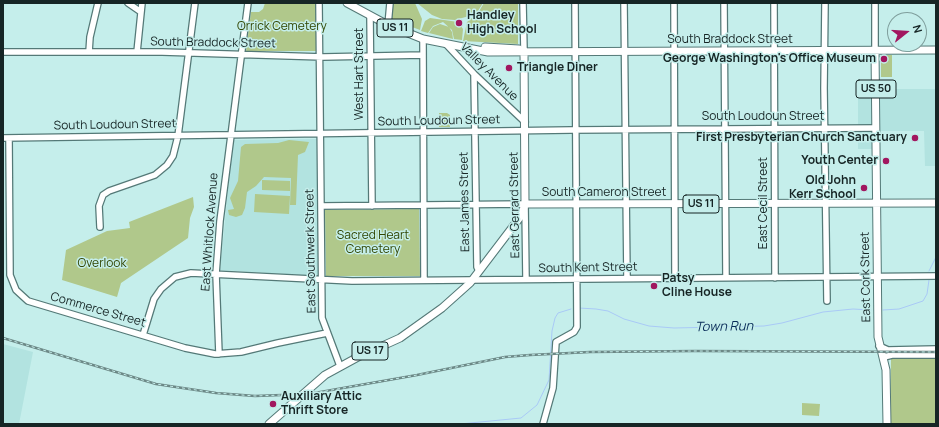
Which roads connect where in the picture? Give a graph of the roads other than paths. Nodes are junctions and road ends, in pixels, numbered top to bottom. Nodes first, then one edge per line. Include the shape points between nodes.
1 (98, 3) edge
2 (128, 3) edge
3 (142, 3) edge
4 (195, 3) edge
5 (248, 3) edge
6 (319, 3) edge
7 (347, 3) edge
8 (390, 3) edge
9 (523, 3) edge
10 (575, 3) edge
11 (624, 3) edge
12 (674, 3) edge
13 (724, 3) edge
14 (774, 3) edge
15 (825, 3) edge
16 (875, 3) edge
17 (141, 12) junction
18 (370, 16) junction
19 (388, 24) junction
20 (423, 39) junction
21 (446, 44) junction
22 (875, 50) junction
23 (936, 50) edge
24 (524, 51) junction
25 (575, 51) junction
26 (625, 51) junction
27 (674, 51) junction
28 (724, 51) junction
29 (775, 51) junction
30 (825, 51) junction
31 (3, 52) edge
32 (89, 52) junction
33 (137, 52) junction
34 (188, 53) junction
35 (241, 55) junction
36 (423, 55) junction
37 (320, 56) junction
38 (371, 56) junction
39 (474, 74) junction
40 (525, 122) junction
41 (775, 128) junction
42 (824, 128) junction
43 (876, 128) junction
44 (674, 129) junction
45 (725, 129) junction
46 (575, 130) junction
47 (625, 130) junction
48 (475, 131) junction
49 (525, 131) junction
50 (424, 132) junction
51 (321, 133) junction
52 (371, 133) junction
53 (231, 135) junction
54 (178, 136) junction
55 (6, 138) edge
56 (826, 203) junction
57 (876, 203) junction
58 (936, 203) edge
59 (525, 204) junction
60 (576, 204) junction
61 (626, 204) junction
62 (675, 204) junction
63 (725, 204) junction
64 (775, 204) junction
65 (424, 205) junction
66 (476, 205) junction
67 (321, 206) junction
68 (372, 206) junction
69 (100, 226) dead end
70 (479, 271) junction
71 (216, 274) junction
72 (877, 276) junction
73 (936, 276) edge
74 (826, 277) junction
75 (627, 278) junction
76 (675, 278) junction
77 (726, 278) junction
78 (775, 278) junction
79 (576, 279) junction
80 (322, 280) junction
81 (424, 280) junction
82 (472, 280) junction
83 (526, 280) junction
84 (827, 301) dead end
85 (327, 333) junction
86 (143, 335) junction
87 (879, 346) junction
88 (936, 349) edge
89 (219, 354) junction
90 (936, 355) edge
91 (884, 357) junction
92 (340, 366) junction
93 (269, 424) edge
94 (543, 424) edge
95 (886, 424) edge

1 - 32 street
2 - 17 street
3 - 17 street
4 - 34 street
5 - 35 street, East Whitlock Avenue
6 - 37 street, East Southwerk Street
7 - 18 main road, Valley Avenue / US 11
8 - 19 street
9 - 24 street
10 - 25 street
11 - 26 street
12 - 27 street
13 - 28 street
14 - 29 street, East Cecil Street
15 - 30 street
16 - 22 street
17 - 33 street
18 - 19 main road, Valley Avenue / US 11
18 - 38 street, West Hart Street
19 - 20 main road, Valley Avenue / US 11
20 - 21 main road, Valley Avenue / US 11
20 - 36 street
21 - 24 main road, South Braddock Street / US 11 via 496,52
21 - 39 street, Valley Avenue
22 - 23 main road, South Braddock Street
22 - 30 main road, South Braddock Street
22 - 43 main road, US 50
24 - 25 main road, South Braddock Street
24 - 40 main road, East Gerrard Street
25 - 26 main road, South Braddock Street
25 - 46 street
26 - 27 main road, South Braddock Street
26 - 47 street
27 - 28 main road, South Braddock Street
27 - 44 street
28 - 29 main road, South Braddock Street
28 - 45 street
29 - 30 main road, South Braddock Street
29 - 41 street, East Cecil Street
30 - 42 street
31 - 32 street, South Braddock Street
32 - 33 street, South Braddock Street
33 - 34 street, South Braddock Street
34 - 35 street, South Braddock Street
34 - 54 street
35 - 37 street, South Braddock Street
35 - 53 street, East Whitlock Avenue
36 - 38 street, South Braddock Street
36 - 50 street
37 - 38 street, South Braddock Street
37 - 51 street, East Southwerk Street
38 - 52 street, West Hart Street
39 - 40 street, Valley Avenue
39 - 48 street, East James Street
40 - 49 main road, East Gerrard Street
41 - 42 street, South Loudoun Street
41 - 45 street, South Loudoun Street
41 - 64 street, East Cecil Street
42 - 43 street, South Loudoun Street
42 - 56 street
43 - 57 main road, East Cork Street / US 50
44 - 45 street, South Loudoun Street
44 - 47 street, South Loudoun Street
44 - 62 street
45 - 63 street
46 - 47 street, South Loudoun Street
46 - 49 street, South Loudoun Street
46 - 60 street
47 - 61 street
48 - 49 street, South Loudoun Street
48 - 50 street, South Loudoun Street
48 - 66 street, East James Street
49 - 59 main road, East Gerrard Street
50 - 52 street, South Loudoun Street
50 - 65 street
51 - 52 street, South Loudoun Street
51 - 53 street, South Loudoun Street
51 - 67 street, East Southwerk Street
52 - 68 street, West Hart Street
53 - 54 street, South Loudoun Street
53 - 71 street, East Whitlock Avenue
54 - 55 street, South Loudoun Street
54 - 69 street via 173,156 161,171 147,179 103,195 99,206
55 - 86 street, Commerce Street via 9,268 11,281 16,290 35,303
56 - 57 main road, South Cameron Street / US 11
56 - 64 main road, South Cameron Street / US 11
56 - 74 street
57 - 58 main road, South Cameron Street / US 11
57 - 72 main road, East Cork Street
59 - 60 main road, South Cameron Street / US 11
59 - 66 street, South Cameron Street
59 - 70 main road, US 17 via 522,216
59 - 83 street, East Gerrard Street
60 - 61 main road, South Cameron Street / US 11
60 - 79 street
61 - 62 main road, South Cameron Street / US 11
61 - 75 street
62 - 63 main road, South Cameron Street / US 11
62 - 76 street
63 - 64 main road, South Cameron Street / US 11
63 - 77 street
64 - 78 street, East Cecil Street
65 - 66 street, South Cameron Street
65 - 68 street, South Cameron Street
65 - 81 street
66 - 70 street, East James Street
67 - 68 street, South Cameron Street
67 - 80 street, East Southwerk Street
70 - 82 main road, US 17
71 - 80 street, South Kent Street
71 - 86 street, South Kent Street via 185,274 165,284 154,299
71 - 89 street, East Whitlock Avenue
72 - 73 street, South Kent Street
72 - 74 street, South Kent Street
72 - 87 main road, East Cork Street
74 - 78 street, South Kent Street
74 - 84 street
75 - 76 street, South Kent Street
75 - 79 street, South Kent Street
76 - 77 street, South Kent Street
77 - 78 street, South Kent Street
79 - 83 street, South Kent Street
79 - 94 street via 577,327 574,332 556,342 553,388
80 - 81 street, South Kent Street
80 - 85 street, East Southwerk Street via 322,318
81 - 82 street, South Kent Street
82 - 83 street, South Kent Street
82 - 92 main road, US 17 via 412,331
85 - 89 street, Commerce Street via 241,352
85 - 92 street, East Southwerk Street
86 - 89 street, Commerce Street via 185,348
87 - 88 street via 888,350
87 - 91 main road, East Cork Street
90 - 91 street
91 - 95 main road, East Cork Street via 887,381
92 - 93 main road, US 17 via 309,388

